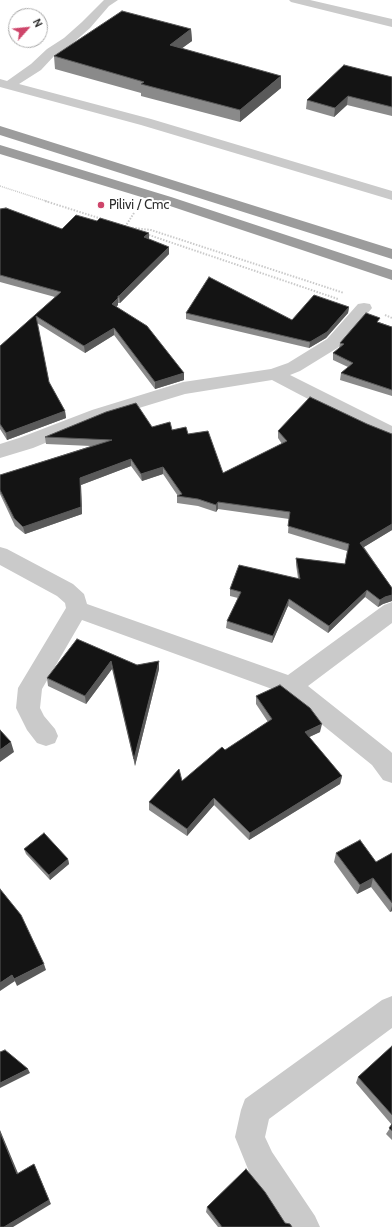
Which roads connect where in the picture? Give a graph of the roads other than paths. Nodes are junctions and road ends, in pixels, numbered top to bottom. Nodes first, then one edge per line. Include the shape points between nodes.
1 (112, 0) edge
2 (295, 0) edge
3 (392, 23) edge
4 (5, 84) edge
5 (0, 130) edge
6 (0, 149) edge
7 (392, 196) edge
8 (392, 254) edge
9 (392, 275) edge
10 (364, 308) road end
11 (274, 374) junction
12 (392, 433) edge
13 (0, 451) edge
14 (0, 555) edge
15 (77, 609) junction
16 (392, 612) edge
17 (291, 686) junction
18 (46, 736) dead end
19 (392, 772) edge
20 (392, 1010) edge
21 (304, 1227) edge

1 - 4 street via 36,67
2 - 3 street
4 - 7 street via 146,122
5 - 8 highway
6 - 9 highway via 166,200
10 - 11 street via 334,342 294,367
11 - 12 street
11 - 13 street via 183,388 99,414
14 - 15 street via 65,590 76,600
15 - 17 street
15 - 18 street via 30,688 28,708
16 - 17 street
17 - 19 street via 381,758
20 - 21 street via 256,1110 250,1137 261,1163

